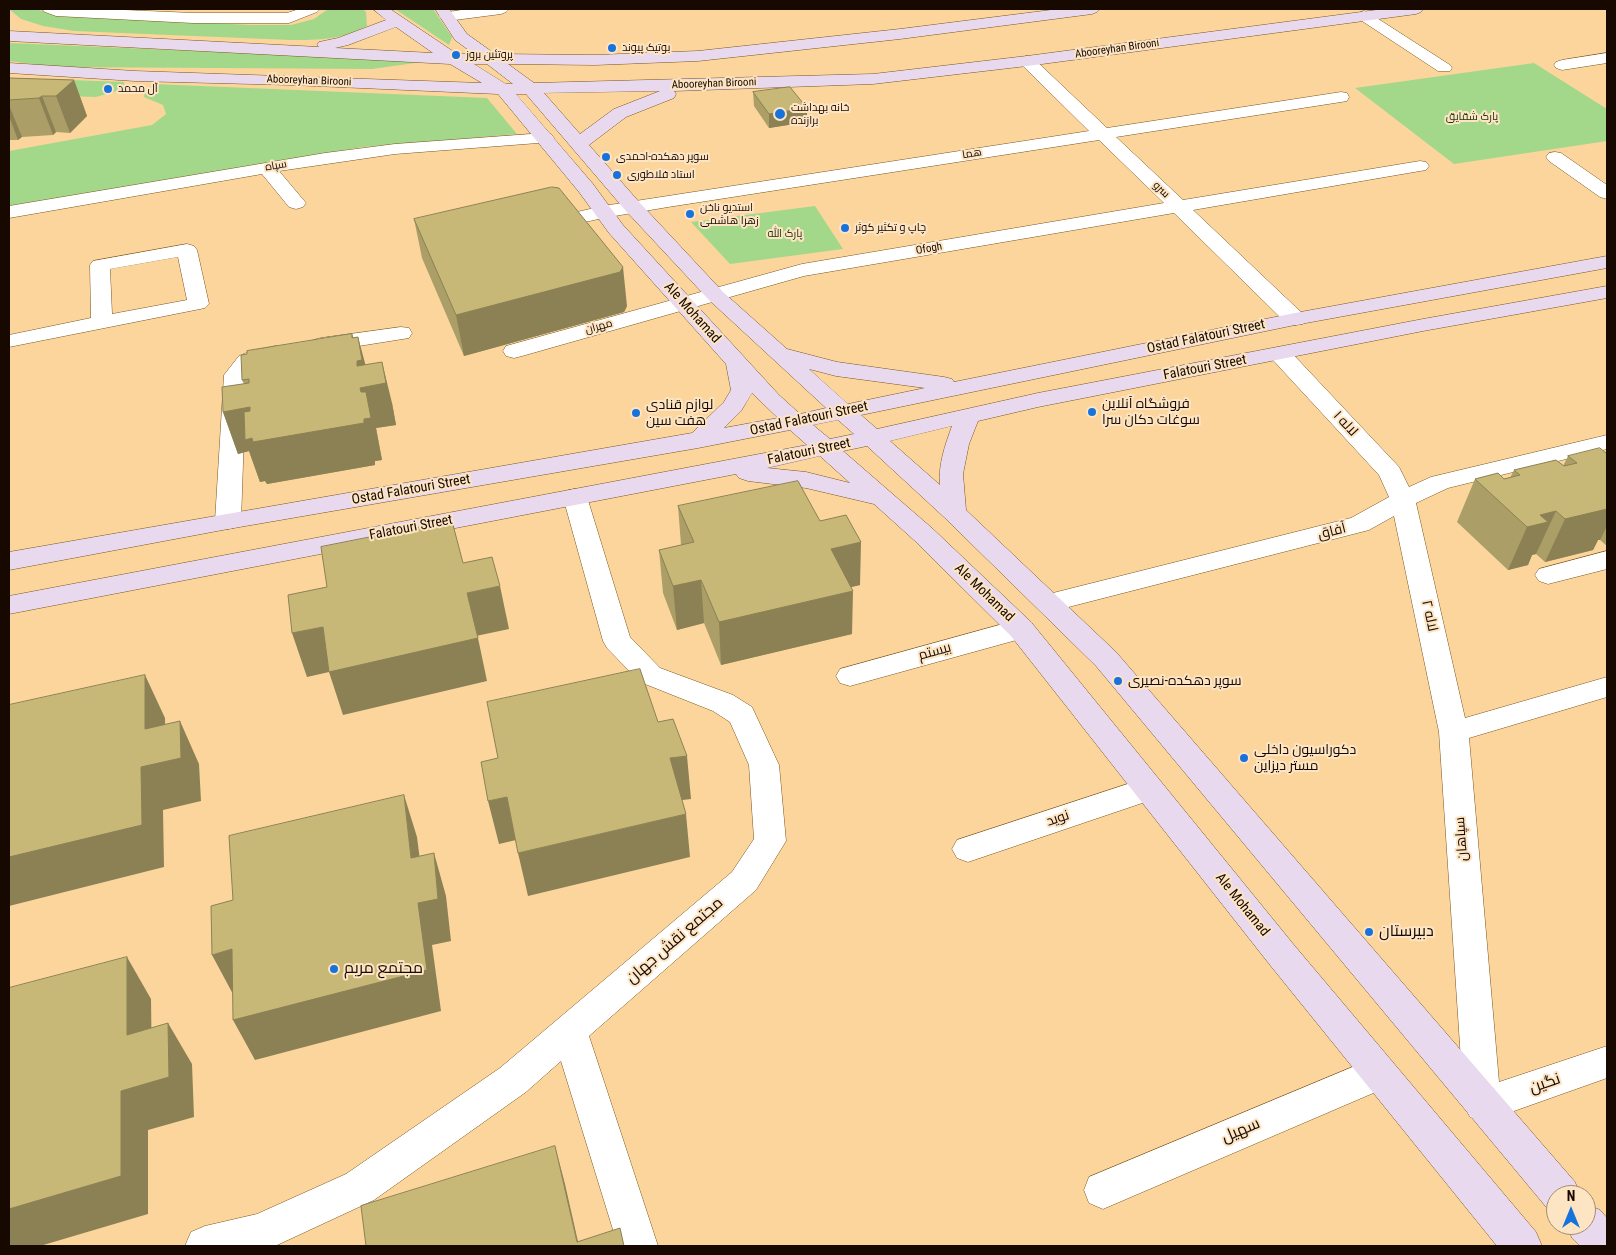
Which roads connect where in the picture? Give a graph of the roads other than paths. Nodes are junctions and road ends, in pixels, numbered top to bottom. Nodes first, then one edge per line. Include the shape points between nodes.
1 (50, 9) edge
2 (312, 9) edge
3 (380, 9) edge
4 (501, 9) edge
5 (1092, 9) edge
6 (1416, 9) edge
7 (1364, 16) junction
8 (397, 21) junction
9 (9, 24) edge
10 (451, 30) edge
11 (9, 36) edge
12 (33, 37) junction
13 (273, 51) junction
14 (691, 57) junction
15 (487, 58) junction
16 (1607, 58) edge
17 (595, 60) junction
18 (1027, 61) junction
19 (1562, 65) dead end
20 (9, 68) edge
21 (1444, 68) dead end
22 (56, 72) junction
23 (9, 77) edge
24 (292, 80) junction
25 (710, 85) junction
26 (503, 89) junction
27 (531, 89) junction
28 (1341, 97) dead end
29 (1103, 134) junction
30 (545, 138) junction
31 (579, 144) junction
32 (1555, 158) dead end
33 (1420, 166) dead end
34 (267, 168) junction
35 (1607, 193) edge
36 (296, 203) dead end
37 (1178, 206) junction
38 (633, 207) junction
39 (9, 212) edge
40 (603, 212) junction
41 (526, 230) edge
42 (1607, 262) edge
43 (1607, 292) edge
44 (716, 296) junction
45 (684, 304) junction
46 (1295, 319) junction
47 (102, 323) junction
48 (401, 333) dead end
49 (9, 342) edge
50 (514, 350) dead end
51 (780, 353) junction
52 (1280, 354) junction
53 (738, 363) junction
54 (965, 387) junction
55 (845, 412) junction
56 (968, 416) junction
57 (795, 422) junction
58 (872, 438) junction
59 (698, 441) junction
60 (1607, 442) edge
61 (826, 448) junction
62 (712, 471) junction
63 (575, 497) junction
64 (885, 500) junction
65 (1403, 500) junction
66 (954, 512) junction
67 (228, 521) junction
68 (1607, 560) edge
69 (9, 562) edge
70 (1548, 575) dead end
71 (1049, 603) junction
72 (9, 605) edge
73 (1021, 629) junction
74 (850, 676) dead end
75 (1607, 687) edge
76 (1454, 732) junction
77 (1149, 789) junction
78 (968, 849) dead end
79 (570, 1031) junction
80 (1607, 1062) edge
81 (1379, 1073) junction
82 (1483, 1105) junction
83 (1552, 1185) edge
84 (1103, 1190) dead end
85 (1596, 1235) edge
86 (205, 1246) edge
87 (638, 1246) edge
88 (1522, 1246) edge
89 (1606, 1246) edge

1 - 2 street via 104,15 289,18
3 - 8 main road, Ale Mohamad
4 - 10 street
5 - 14 main road
6 - 7 main road, Abooreyhan Birooni
7 - 18 main road, Abooreyhan Birooni
7 - 21 street
8 - 10 main road, Ale Mohamad via 436,48
8 - 13 main road via 342,42
9 - 12 main road
10 - 13 main road
10 - 15 main road, Ale Mohamad
10 - 17 main road
10 - 24 main road via 422,68
10 - 26 main road, Ale Mohamad
11 - 12 main road
12 - 13 main road
14 - 17 main road
14 - 25 main road
15 - 17 main road
15 - 27 main road, Ale Mohamad
16 - 19 street
18 - 25 main road, Abooreyhan Birooni via 873,78
18 - 29 street, سرو
20 - 22 main road, Abooreyhan Birooni
22 - 23 main road
22 - 24 main road, Abooreyhan Birooni
24 - 26 main road, Abooreyhan Birooni
25 - 27 main road, Abooreyhan Birooni
25 - 31 main road via 675,92 621,111
26 - 27 main road, Abooreyhan Birooni
26 - 30 main road, Ale Mohamad
27 - 31 main road, Ale Mohamad
28 - 29 street, هما
29 - 37 street, سرو
29 - 38 street, هما
30 - 34 street, سپاه via 395,149
30 - 40 main road, Ale Mohamad
31 - 38 main road, Ale Mohamad
32 - 35 street
33 - 37 street, Ofogh
34 - 36 street
34 - 39 street, سپاه
37 - 44 street, Ofogh via 802,270
37 - 46 street, سرو
38 - 40 street, هما
38 - 44 main road, Ale Mohamad
40 - 41 street, هما
40 - 45 main road, Ale Mohamad
42 - 46 main road, Ostad Falatouri Street
43 - 52 main road, Falatouri Street
44 - 45 street, Ofogh
44 - 51 main road, Ale Mohamad
45 - 50 street, مهران
45 - 53 main road, Ale Mohamad
46 - 54 main road, Ostad Falatouri Street
47 - 47 street via 198,304 187,250 100,265
47 - 49 street
48 - 67 street via 259,355 241,364 235,375
51 - 54 main road via 836,369
51 - 55 main road, Ale Mohamad
52 - 56 main road, Falatouri Street
52 - 65 street, لاله ۱ via 1390,472
53 - 57 main road, Ale Mohamad
53 - 59 main road via 742,390 733,406
54 - 55 main road, Ostad Falatouri Street
55 - 57 main road, Ostad Falatouri Street
55 - 58 main road, Ale Mohamad
56 - 58 main road, Falatouri Street
56 - 66 main road via 957,444 951,474
57 - 59 main road, Ostad Falatouri Street
57 - 61 main road, Ale Mohamad
58 - 61 main road, Falatouri Street
58 - 66 main road, Ale Mohamad
59 - 67 main road, Ostad Falatouri Street
60 - 65 street, آفاق via 1440,482
61 - 62 main road, Falatouri Street
61 - 64 main road, Ale Mohamad
62 - 63 main road, Falatouri Street
62 - 64 main road via 761,473 806,480
63 - 72 main road, Falatouri Street
63 - 79 street, مجتمع نقش جهان via 617,641 650,675 723,703 742,715 764,765 770,841 744,881
64 - 73 main road, Ale Mohamad
65 - 71 street, آفاق via 1360,524
65 - 76 street, لاله ۲
66 - 71 main road, Ale Mohamad
67 - 69 main road, Ostad Falatouri Street
68 - 70 street
71 - 82 main road, Ale Mohamad via 1106,659
73 - 74 street, بیستم
73 - 77 main road, Ale Mohamad
75 - 76 street
76 - 82 street, سپاهان
77 - 78 street, نوید
77 - 81 main road, Ale Mohamad
79 - 86 street, مجتمع نقش جهان via 513,1080 360,1187 260,1233
79 - 87 street
80 - 82 street, نگین
81 - 84 street, سهیل
81 - 88 main road, Ale Mohamad
82 - 83 main road, Ale Mohamad
85 - 89 main road

